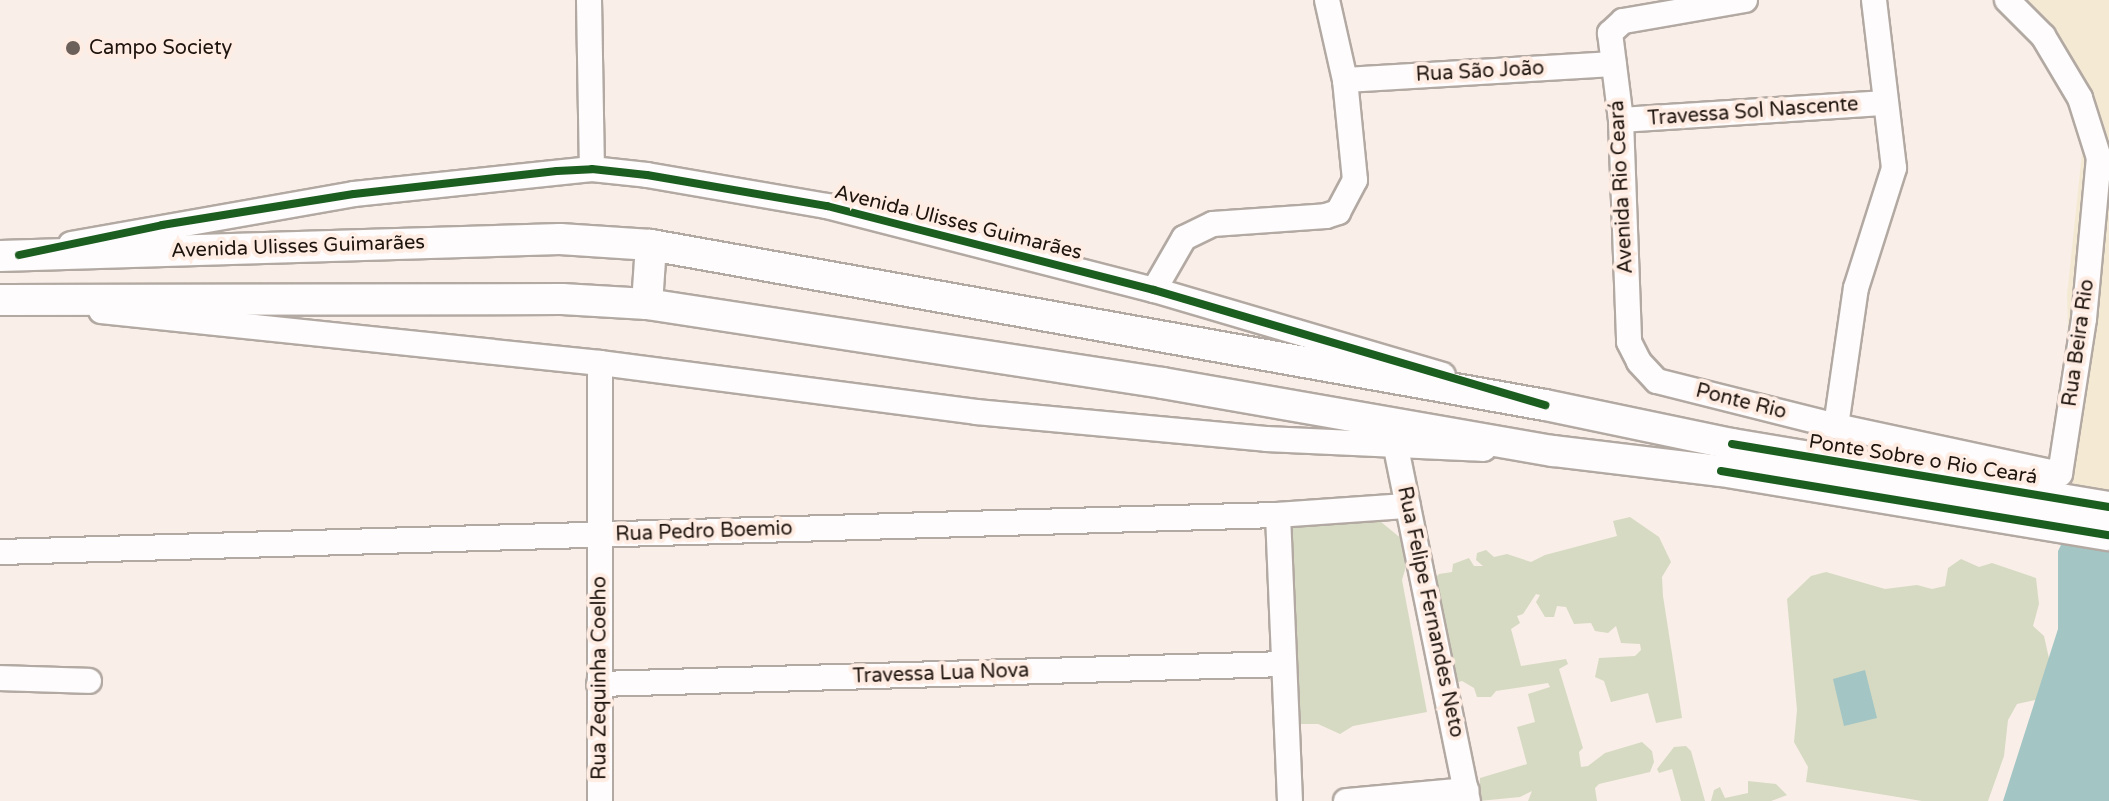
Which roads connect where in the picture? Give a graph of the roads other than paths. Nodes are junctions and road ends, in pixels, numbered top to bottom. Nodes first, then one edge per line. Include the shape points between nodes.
1 (589, 0) edge
2 (1327, 0) edge
3 (1745, 0) edge
4 (1874, 0) edge
5 (2007, 0) edge
6 (1614, 64) junction
7 (1345, 80) junction
8 (1885, 103) junction
9 (1621, 120) junction
10 (592, 169) junction
11 (651, 245) junction
12 (9, 255) edge
13 (1154, 290) junction
14 (7, 300) edge
15 (647, 304) junction
16 (1629, 342) joint
17 (600, 363) junction
18 (1545, 405) junction
19 (1836, 426) junction
20 (1394, 435) junction
21 (1726, 458) junction
22 (2060, 474) joint
23 (1408, 506) junction
24 (2109, 507) edge
25 (1278, 515) junction
26 (2109, 535) edge
27 (599, 536) junction
28 (0, 552) edge
29 (1283, 664) junction
30 (0, 678) edge
31 (89, 681) dead end
32 (599, 684) junction
33 (1467, 795) edge
34 (600, 801) edge
35 (1290, 801) edge
36 (1346, 801) edge

1 - 10 street
2 - 7 street
3 - 6 street, Avenida Rio Ceará via 1623,21 1610,33
4 - 8 street
5 - 22 street, Rua Beira Rio via 2043,36 2080,98 2099,158 2084,319
6 - 7 street, Rua São João
6 - 9 street, Avenida Rio Ceará
7 - 13 street via 1355,180 1338,212 1213,224 1184,238
8 - 9 street, Travessa Sol Nascente
8 - 19 street via 1894,168 1856,288
9 - 16 street, Avenida Rio Ceará
10 - 12 street, Avenida Ulisses Guimarães via 354,194
10 - 13 street, Avenida Ulisses Guimarães via 827,206
11 - 12 main road, Avenida Ulisses Guimarães via 560,239
11 - 15 main road
11 - 18 main road, Avenida Ulisses Guimarães
13 - 18 street, Avenida Ulisses Guimarães
14 - 15 main road via 562,299
14 - 17 street
15 - 20 main road via 1163,383
16 - 19 street, Ponte Rio via 1657,381
17 - 20 street via 976,412
17 - 27 street, Rua Zequinha Coelho
18 - 21 main road, Ponte Sobre o Rio Ceará
19 - 22 street, Ponte Rio
20 - 21 main road, Ponte Sobre o Rio Ceará via 1553,451
20 - 23 street, Rua Felipe Fernandes Neto
21 - 24 main road, Ponte Sobre o Rio Ceará
21 - 26 main road, Ponte Sobre o Rio Ceará
23 - 25 street, Rua Pedro Boemio
23 - 33 street, Rua Felipe Fernandes Neto
25 - 27 street, Rua Pedro Boemio
25 - 29 street
27 - 28 street, Rua Pedro Boemio
27 - 32 street, Rua Zequinha Coelho
29 - 32 street, Travessa Lua Nova
29 - 35 street
30 - 31 street
32 - 34 street, Rua Zequinha Coelho
33 - 36 street

